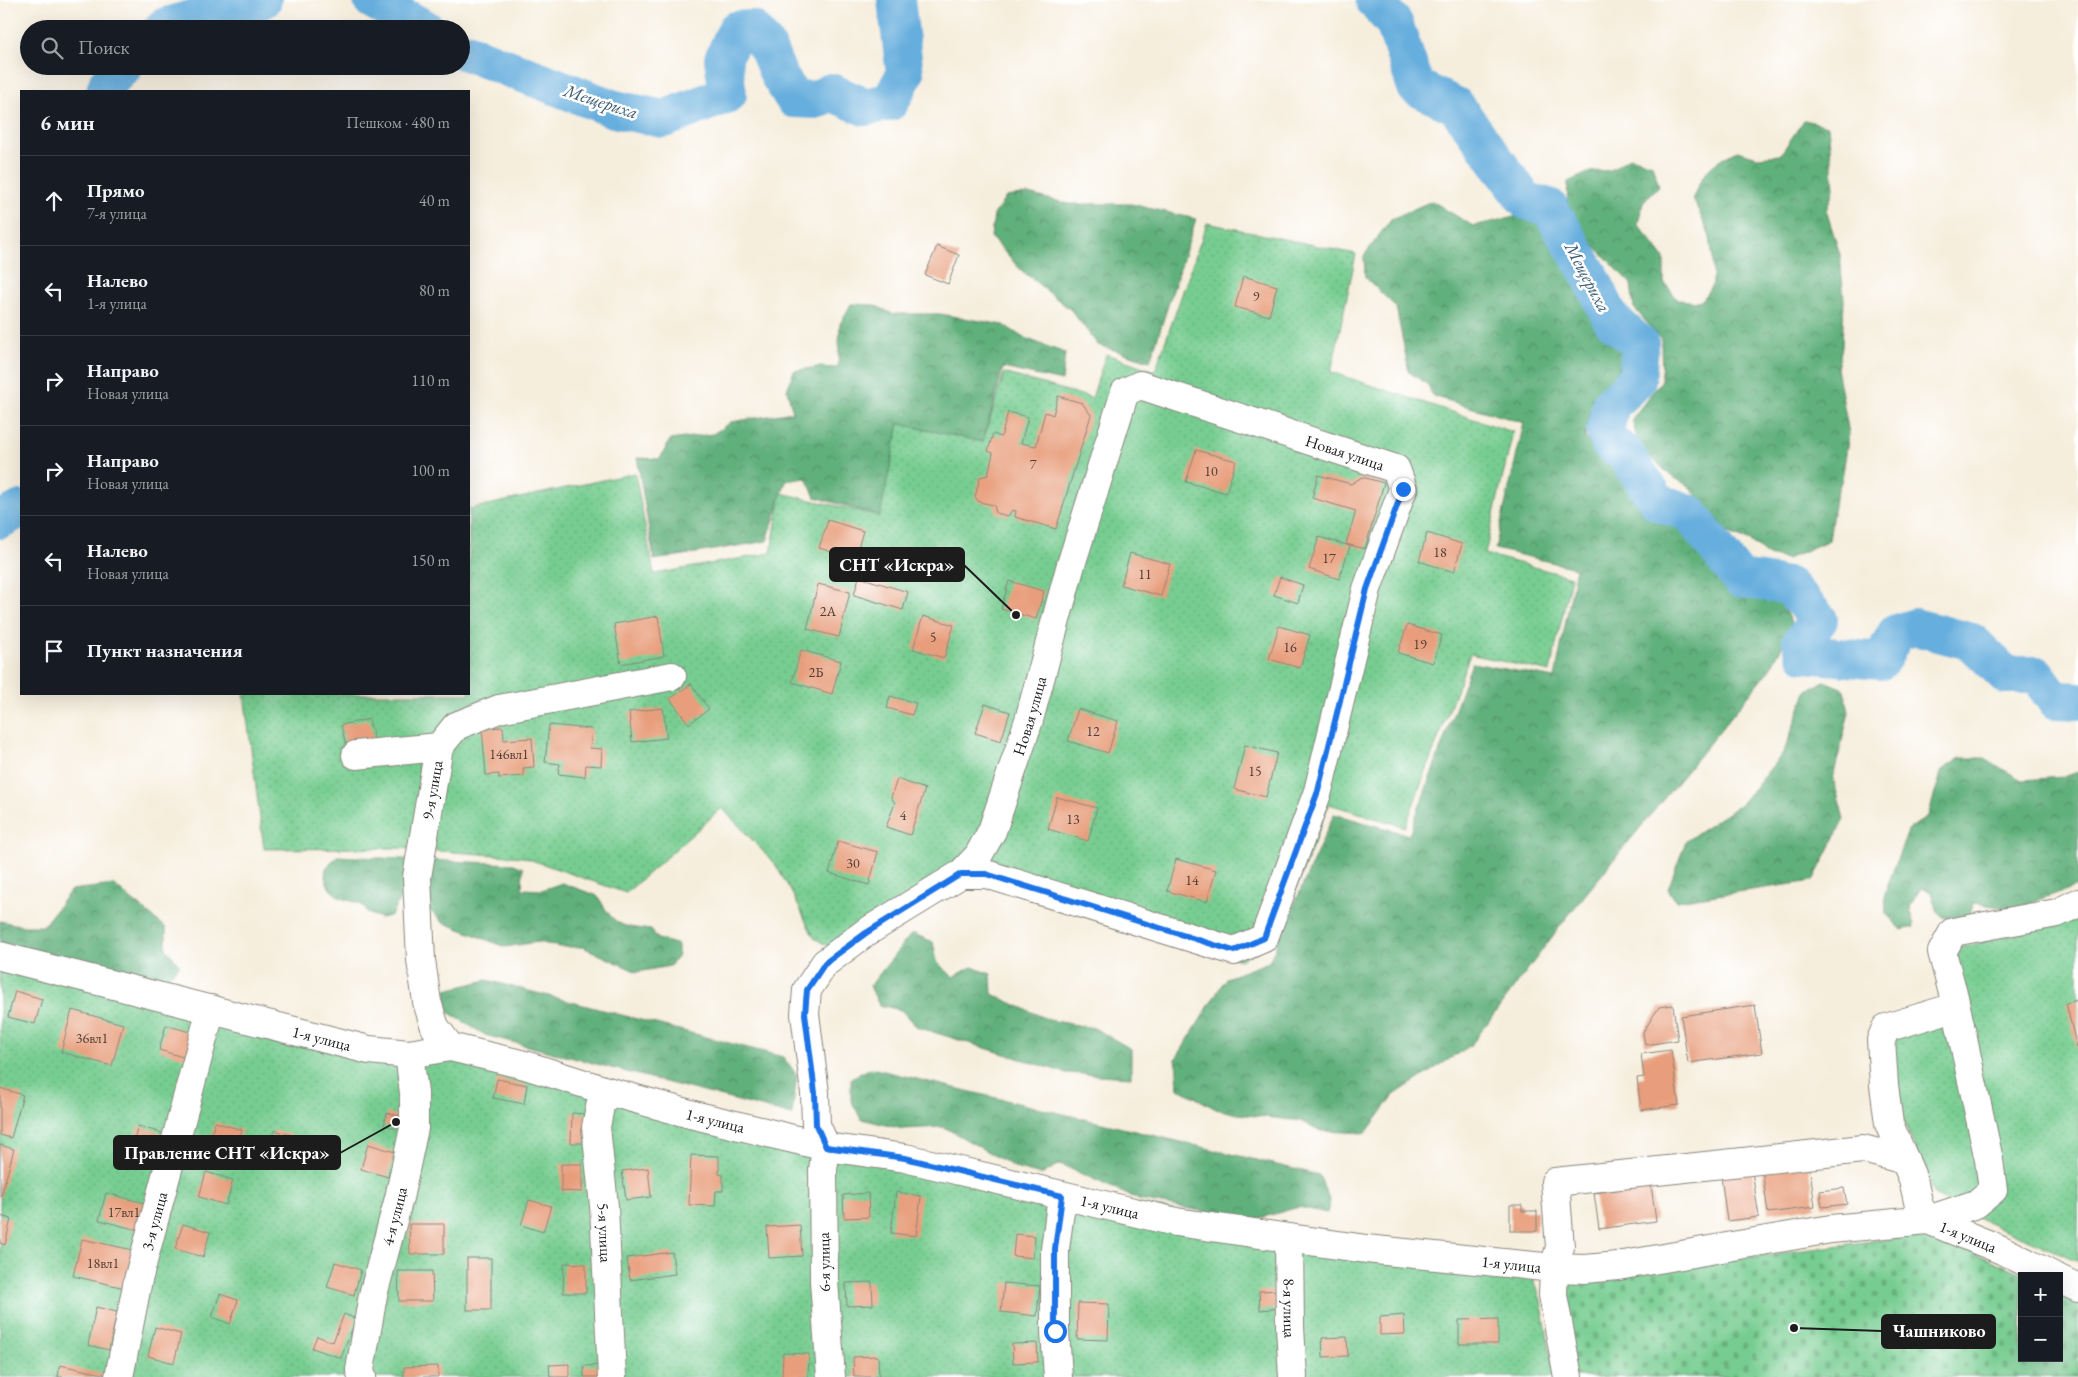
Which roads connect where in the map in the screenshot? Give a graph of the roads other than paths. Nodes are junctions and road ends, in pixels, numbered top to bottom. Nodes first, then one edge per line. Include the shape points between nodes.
1 (672, 676) dead end
2 (439, 747) junction
3 (356, 755) dead end
4 (961, 874) junction
5 (2078, 903) edge
6 (0, 957) edge
7 (1954, 997) junction
8 (211, 1009) junction
9 (450, 1047) junction
10 (409, 1054) junction
11 (607, 1091) junction
12 (826, 1147) junction
13 (1905, 1160) junction
14 (1062, 1196) junction
15 (1928, 1220) junction
16 (1289, 1238) junction
17 (1554, 1268) junction
18 (2045, 1272) edge
19 (2063, 1281) edge
20 (2078, 1288) edge
21 (119, 1377) edge
22 (362, 1377) edge
23 (612, 1377) edge
24 (831, 1377) edge
25 (1058, 1377) edge
26 (1293, 1377) edge
27 (1568, 1377) edge

1 - 2 street, 9-я улица via 499,709 456,726
2 - 3 street
2 - 9 street, 9-я улица via 418,877 421,960 434,1027
4 - 4 street, Новая улица via 978,856 992,831 1014,768 1070,568 1125,392 1140,385 1396,469 1403,489 1367,589 1318,791 1264,938 1234,951 986,874
4 - 12 street, Новая улица via 866,933 825,963 807,990 805,1014 816,1125
5 - 7 street via 2057,913 1952,932 1942,952
6 - 8 street, 1-я улица
7 - 13 street via 1945,1010 1886,1028 1881,1040 1889,1124
7 - 15 street via 1993,1190 1976,1204
8 - 10 street, 1-я улица via 370,1050
8 - 21 street, 3-я улица via 138,1280
9 - 10 street, 1-я улица
9 - 11 street, 1-я улица via 525,1065
10 - 22 street, 4-я улица via 414,1128 373,1295 360,1370
11 - 12 street, 1-я улица
11 - 23 street, 5-я улица via 596,1127 604,1206
12 - 14 street, 1-я улица via 905,1158
12 - 24 street, 6-я улица via 823,1170 824,1281
13 - 15 street via 1919,1206
13 - 17 street via 1863,1149 1555,1182 1560,1247
14 - 16 street, 1-я улица via 1176,1222
14 - 25 street via 1055,1249
15 - 17 street, 1-я улица via 1831,1230 1618,1266
15 - 18 street, 1-я улица via 2002,1250
16 - 17 street, 1-я улица
16 - 26 street, 8-я улица
17 - 27 street via 1553,1295
19 - 20 street

